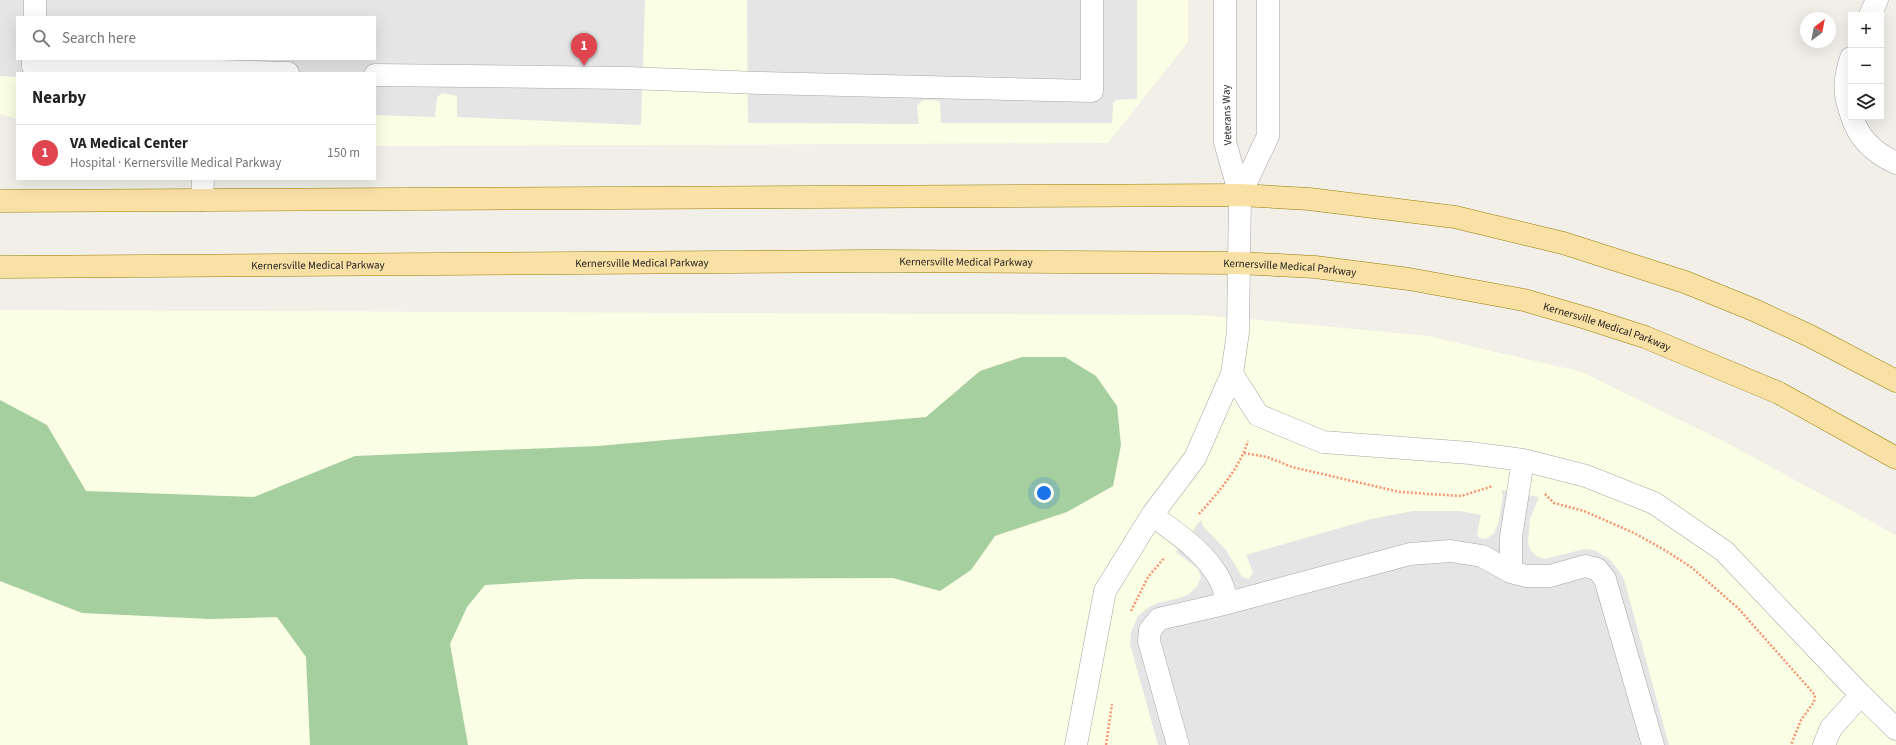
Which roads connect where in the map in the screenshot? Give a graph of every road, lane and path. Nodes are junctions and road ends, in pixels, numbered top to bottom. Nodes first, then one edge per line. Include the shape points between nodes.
1 (35, 0) edge
2 (1092, 0) edge
3 (1225, 0) edge
4 (1268, 0) edge
5 (1877, 0) edge
6 (1871, 12) edge
7 (35, 16) edge
8 (33, 60) edge
9 (1848, 69) edge
10 (204, 72) edge
11 (376, 75) edge
12 (1848, 104) edge
13 (1853, 120) edge
14 (1896, 163) edge
15 (202, 189) edge
16 (1240, 195) junction
17 (0, 201) edge
18 (1239, 263) junction
19 (0, 267) edge
20 (1232, 374) junction
21 (1896, 381) edge
22 (1248, 441) dead end
23 (1244, 453) junction
24 (1896, 458) edge
25 (1524, 460) junction
26 (1496, 485) dead end
27 (1545, 494) dead end
28 (1199, 514) dead end
29 (1152, 515) junction
30 (1511, 572) junction
31 (1228, 604) junction
32 (1861, 694) junction
33 (1896, 728) edge
34 (1076, 745) edge
35 (1178, 745) edge
36 (1653, 745) edge
37 (1791, 745) edge
38 (1824, 745) edge

1 - 7 street
2 - 11 street via 1092,91 627,78
3 - 16 street, Veterans Way via 1225,142
4 - 16 street via 1268,136
5 - 6 street
8 - 10 street via 33,66
9 - 12 street via 1845,95
13 - 14 street via 1866,142 1881,156
15 - 16 main road
15 - 17 main road
16 - 18 street
16 - 21 main road via 1309,199 1455,217 1563,243 1685,282 1754,310
18 - 19 main road, Kernersville Medical Parkway via 875,261
18 - 20 street via 1238,332
18 - 24 main road, Kernersville Medical Parkway via 1315,267 1409,279 1524,300 1586,318 1645,338 1779,393
20 - 25 street via 1258,415 1323,442 1470,453
20 - 29 street via 1194,458
22 - 23 path
23 - 26 path via 1400,492 1461,496
23 - 28 path
25 - 30 street via 1511,537
25 - 32 street via 1586,476 1654,503 1724,551
27 - 37 path via 1554,503 1604,519 1663,549 1691,567 1738,608 1815,695 1814,702 1801,720
29 - 31 street via 1192,544 1209,562 1221,581
29 - 34 street via 1105,591
30 - 31 street via 1482,556 1452,551 1410,554
30 - 36 street via 1527,576 1550,576 1585,566 1597,569 1605,579
31 - 35 street via 1159,619 1150,630 1149,641
32 - 33 street
32 - 38 street via 1831,728

